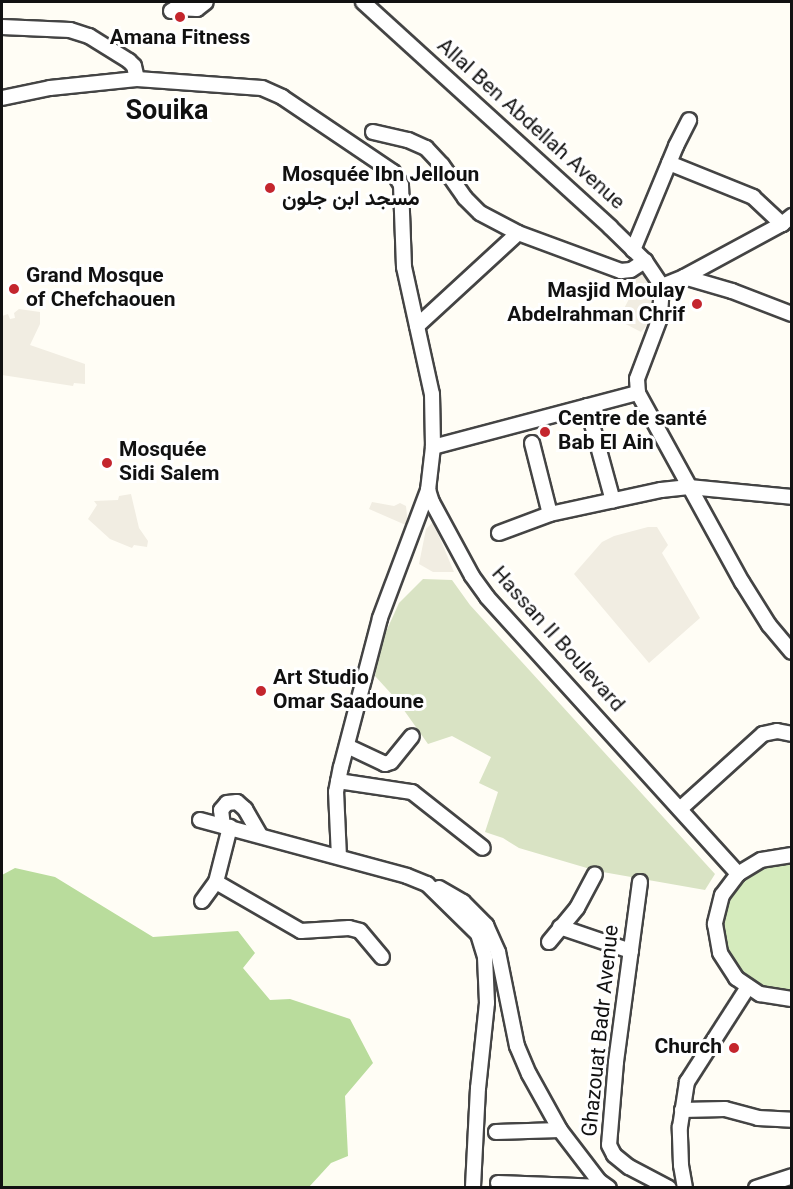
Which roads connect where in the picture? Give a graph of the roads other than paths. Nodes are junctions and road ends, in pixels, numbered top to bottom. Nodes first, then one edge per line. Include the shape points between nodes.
1 (206, 2) edge
2 (363, 2) edge
3 (171, 11) dead end
4 (2, 27) edge
5 (137, 79) junction
6 (2, 98) edge
7 (689, 120) dead end
8 (373, 132) dead end
9 (669, 163) junction
10 (787, 220) edge
11 (518, 233) junction
12 (633, 250) junction
13 (645, 261) junction
14 (684, 277) junction
15 (662, 285) junction
16 (792, 314) edge
17 (417, 326) junction
18 (638, 393) junction
19 (587, 406) junction
20 (532, 443) dead end
21 (433, 447) junction
22 (689, 487) junction
23 (428, 490) junction
24 (792, 497) edge
25 (613, 501) junction
26 (550, 514) junction
27 (499, 533) dead end
28 (790, 648) edge
29 (792, 734) edge
30 (412, 736) dead end
31 (347, 746) junction
32 (338, 782) junction
33 (680, 809) junction
34 (200, 820) dead end
35 (227, 826) junction
36 (260, 835) junction
37 (483, 848) dead end
38 (792, 855) edge
39 (339, 857) junction
40 (595, 874) dead end
41 (738, 874) junction
42 (216, 882) junction
43 (640, 882) dead end
44 (431, 887) junction
45 (202, 901) dead end
46 (560, 927) junction
47 (549, 942) dead end
48 (631, 951) junction
49 (382, 957) dead end
50 (748, 987) junction
51 (792, 999) edge
52 (682, 1110) junction
53 (792, 1120) edge
54 (560, 1130) junction
55 (496, 1132) dead end
56 (792, 1176) edge
57 (498, 1183) dead end
58 (604, 1186) edge
59 (472, 1188) edge
60 (669, 1188) edge
61 (685, 1188) edge
62 (756, 1188) edge

1 - 3 street via 197,9
2 - 12 street, Allal Ben Abdellah Avenue
4 - 5 street via 70,30 89,36 129,61
5 - 6 street via 41,89
5 - 17 street via 262,88 393,172 401,185 404,267
7 - 9 street
8 - 11 street via 426,148 480,213
9 - 10 street via 753,197
9 - 12 street
10 - 14 street
11 - 13 street via 621,271
11 - 17 street
12 - 13 street, Allal Ben Abdellah Avenue
13 - 15 street, Allal Ben Abdellah Avenue
14 - 15 street
14 - 16 street
15 - 18 street via 660,318 637,379
17 - 21 street via 432,394
18 - 19 street
18 - 22 street
19 - 21 street
19 - 25 street
20 - 26 street
21 - 23 street
22 - 24 street
22 - 25 street
22 - 28 street via 742,582
23 - 31 street via 380,618
23 - 33 street, Hassan II Boulevard via 472,576 488,597
25 - 26 street
26 - 27 street
29 - 33 street via 763,734
30 - 31 street via 386,764
31 - 32 street
32 - 37 street via 412,792
32 - 39 street
33 - 41 street, Hassan II Boulevard
34 - 35 street
35 - 36 street
35 - 36 street via 221,810 237,802
35 - 42 street
36 - 39 street
38 - 41 street via 761,860
39 - 44 street via 407,876
40 - 46 street via 577,908
41 - 50 street via 717,909 716,938 727,966
42 - 45 street
42 - 49 street via 301,932 360,930
43 - 48 street, Ghazouat Badr Avenue
44 - 54 street via 463,902 495,940 517,1046
44 - 59 street via 478,934 485,957 487,1003
46 - 47 street
46 - 48 street
48 - 60 street, Ghazouat Badr Avenue via 609,1145 614,1155 629,1167
50 - 51 street via 773,998
50 - 52 street via 690,1075
52 - 53 street via 725,1110 758,1118
52 - 61 street
54 - 55 street
54 - 58 street
56 - 62 street
57 - 58 street

